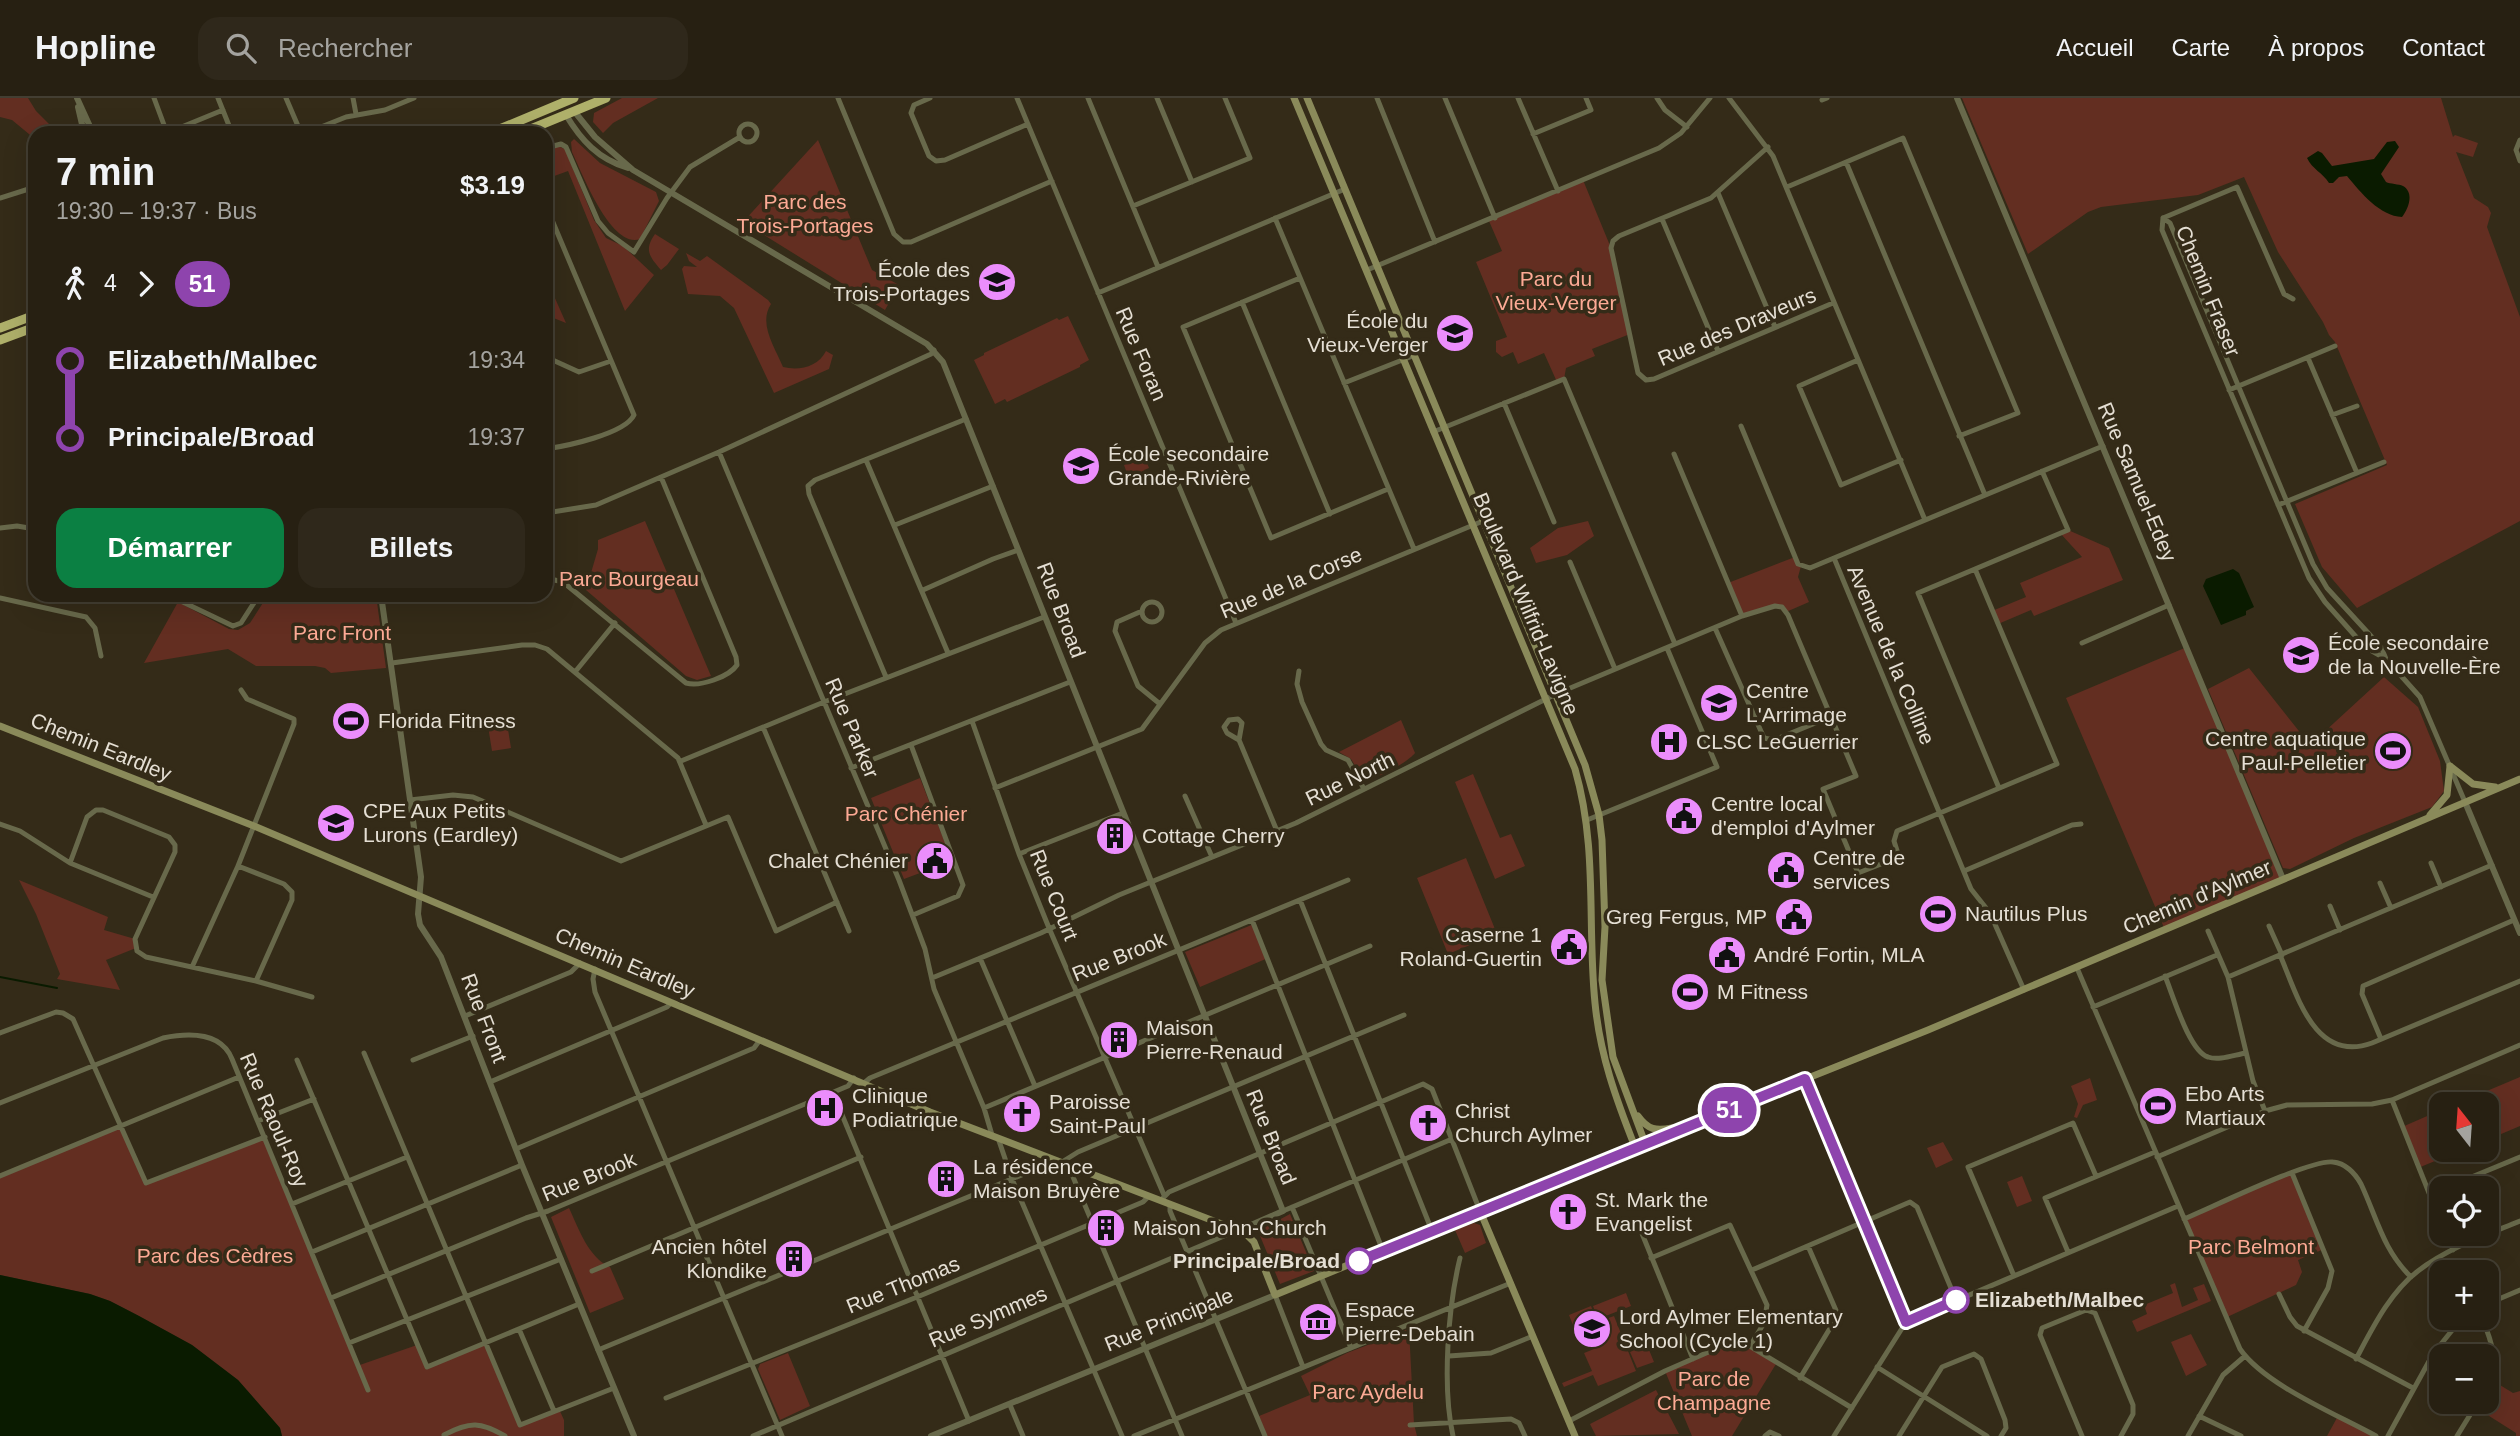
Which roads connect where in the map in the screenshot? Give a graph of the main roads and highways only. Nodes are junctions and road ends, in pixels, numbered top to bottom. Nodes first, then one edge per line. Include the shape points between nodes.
1 (606, 98) edge
2 (1294, 98) edge
3 (1307, 98) edge
4 (565, 100) edge
5 (570, 113) junction
6 (506, 126) edge
7 (538, 126) edge
8 (28, 318) edge
9 (0, 328) edge
10 (28, 330) edge
11 (0, 340) edge
12 (0, 726) edge
13 (2520, 779) edge
14 (2502, 786) junction
15 (2424, 820) junction
16 (1887, 1047) joint
17 (1630, 1103) junction
18 (1693, 1124) junction
19 (1645, 1143) junction
20 (1635, 1147) junction
21 (1480, 1211) junction
22 (1275, 1295) joint
23 (1575, 1436) edge

1 - 5 highway
2 - 20 main road, Boulevard Wilfrid-Lavigne via 1576,769 1591,853 1598,1030 1610,1083
3 - 17 main road, Boulevard Wilfrid-Lavigne via 1585,765 1599,815 1603,859 1603,990 1613,1056
4 - 5 main road
4 - 6 highway
5 - 7 highway
8 - 9 highway
10 - 11 highway
12 - 22 main road, Chemin Eardley via 254,827 930,1112 1241,1232 1254,1242
13 - 14 main road, Chemin d'Aylmer
14 - 15 main road, Chemin d'Aylmer
14 - 15 main road via 2473,785 2450,766 2447,795
15 - 16 main road, Chemin d'Aylmer
16 - 18 main road, Rue Principale
17 - 18 main road via 1650,1129
17 - 19 main road, Boulevard Wilfrid-Lavigne
18 - 19 main road, Rue Principale
19 - 20 main road, Rue Principale
20 - 21 main road, Rue Principale
21 - 22 main road, Rue Principale
21 - 23 main road

